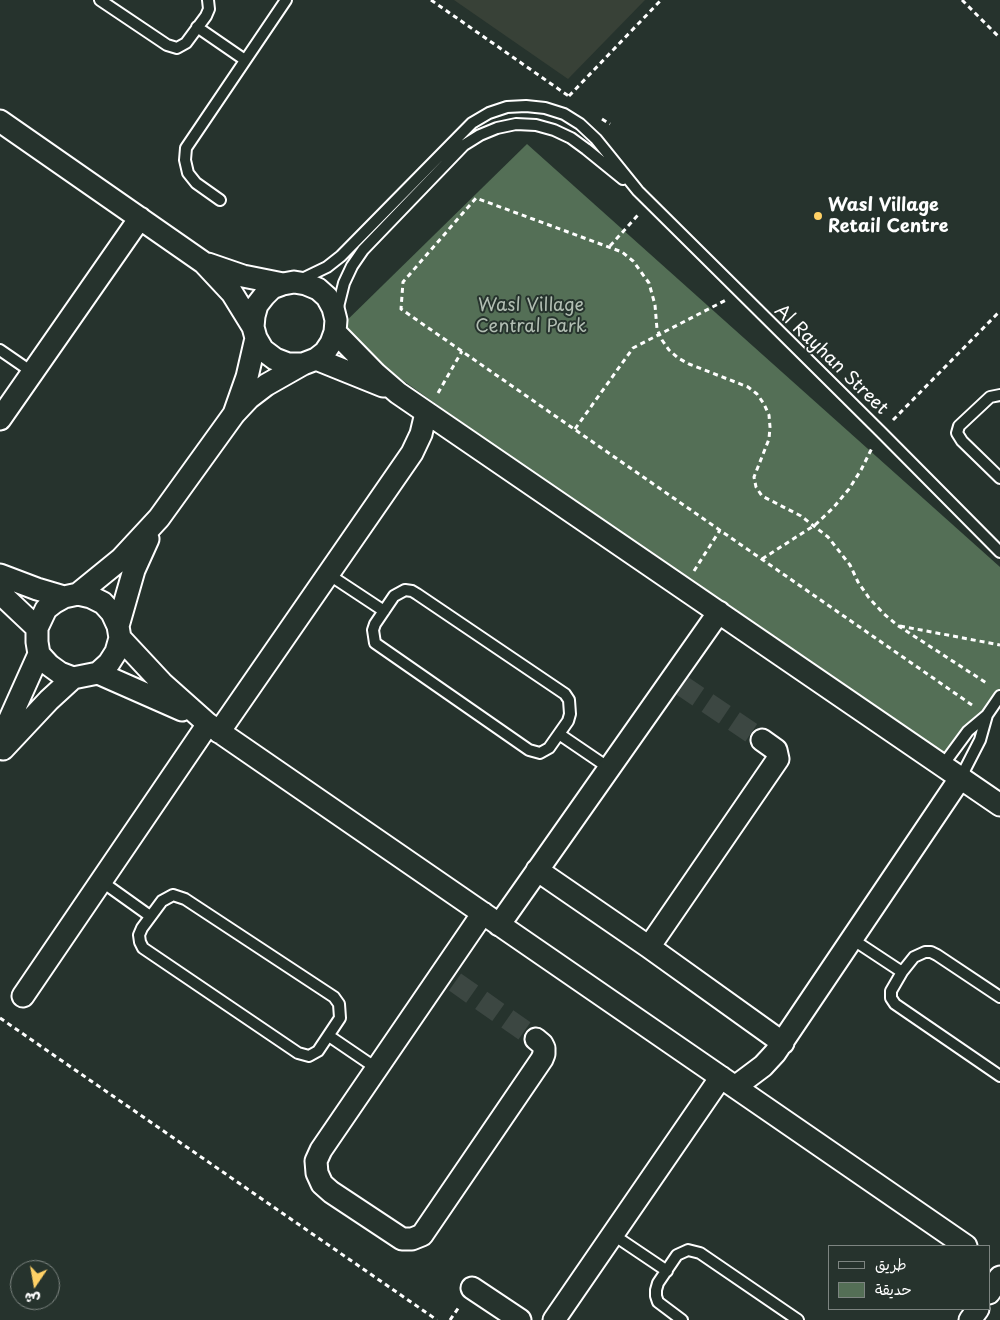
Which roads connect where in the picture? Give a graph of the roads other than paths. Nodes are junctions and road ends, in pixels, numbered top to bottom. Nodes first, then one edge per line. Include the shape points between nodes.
1 (100, 0) edge
2 (208, 0) edge
3 (286, 0) edge
4 (198, 27) junction
5 (245, 60) junction
6 (0, 121) edge
7 (638, 191) junction
8 (402, 194) junction
9 (220, 200) dead end
10 (410, 202) junction
11 (140, 218) junction
12 (204, 263) junction
13 (289, 283) junction
14 (336, 326) junction
15 (255, 333) junction
16 (0, 350) edge
17 (309, 361) junction
18 (32, 372) junction
19 (398, 393) junction
20 (1000, 395) edge
21 (426, 413) junction
22 (234, 414) junction
23 (0, 419) edge
24 (1000, 478) edge
25 (159, 518) junction
26 (1000, 552) edge
27 (328, 574) junction
28 (0, 575) edge
29 (0, 593) edge
30 (71, 596) junction
31 (384, 611) junction
32 (719, 612) junction
33 (37, 628) junction
34 (119, 632) junction
35 (39, 654) junction
36 (98, 673) junction
37 (74, 678) junction
38 (1000, 696) edge
39 (987, 715) junction
40 (213, 728) junction
41 (559, 734) junction
42 (762, 740) tunnel mouth
43 (0, 741) edge
44 (0, 753) edge
45 (943, 765) junction
46 (609, 768) junction
47 (961, 777) junction
48 (1000, 805) edge
49 (537, 870) junction
50 (101, 881) junction
51 (150, 916) junction
52 (491, 919) junction
53 (852, 939) junction
54 (649, 947) junction
55 (902, 972) junction
56 (22, 996) dead end
57 (1000, 997) edge
58 (329, 1036) junction
59 (536, 1039) tunnel mouth
60 (783, 1043) junction
61 (376, 1068) junction
62 (1000, 1076) edge
63 (728, 1082) junction
64 (612, 1234) junction
65 (965, 1245) edge
66 (666, 1271) junction
67 (1000, 1277) edge
68 (472, 1288) dead end
69 (990, 1292) edge
70 (520, 1320) edge
71 (554, 1320) edge
72 (682, 1320) edge
73 (798, 1320) edge

1 - 4 lane via 172,48 182,46
2 - 4 lane via 209,9
3 - 5 lane
4 - 5 lane
5 - 9 lane via 186,148 188,172 196,183
6 - 11 street
7 - 8 lane via 580,124 564,114 526,106 507,107 472,123
7 - 10 lane via 571,138 536,125 516,124 497,128 464,145
7 - 26 lane, Al Rayhan Street
8 - 10 lane
8 - 13 lane via 341,256 327,267
10 - 14 lane via 363,250 352,266 344,283
11 - 12 street
11 - 18 street
12 - 13 street via 243,276
12 - 15 street via 232,292
13 - 14 street via 306,284 322,293 333,308
13 - 15 street via 272,288 257,305
14 - 17 street via 325,352
14 - 19 street via 376,374
15 - 17 street via 263,350 275,359 288,364
15 - 22 street via 247,376
16 - 18 lane
17 - 19 street
17 - 22 street via 266,385
18 - 23 street
19 - 21 street
20 - 24 lane via 990,397 959,426 957,433
21 - 27 street via 412,453
21 - 32 street
22 - 25 street
25 - 30 street via 121,559
25 - 34 street via 134,570
27 - 31 lane
27 - 40 street
28 - 30 street via 37,589
29 - 33 street
30 - 33 street via 54,602 46,609
30 - 34 street via 91,597 103,603 112,613
31 - 41 lane via 373,630 375,643 380,648 534,753 545,751
31 - 41 lane via 399,592 412,591 565,694 570,714
32 - 45 street
32 - 46 street via 677,681
33 - 35 street
34 - 36 street via 116,652
34 - 40 street via 162,683
35 - 37 street via 60,673
35 - 43 street
36 - 37 street
36 - 40 street via 154,697
37 - 44 street
38 - 39 lane
39 - 45 lane via 968,731
39 - 47 lane via 980,740
40 - 50 street
40 - 52 street
41 - 46 lane
42 - 54 street via 776,750 778,759
45 - 47 street
46 - 49 street
47 - 48 street
47 - 53 street
49 - 52 street
49 - 54 street
50 - 51 lane
50 - 56 street
51 - 58 lane via 139,935 143,948 298,1053 314,1055
51 - 58 lane via 162,900 180,896 334,998 340,1018
52 - 61 street
52 - 63 street
53 - 55 lane
53 - 60 street
54 - 60 street
55 - 57 lane via 919,953 932,952
55 - 62 lane via 891,991 895,1004
58 - 61 lane
59 - 61 street via 544,1048 542,1059 428,1227 422,1235 412,1239 402,1239 393,1234 331,1192 317,1173 316,1161 321,1150
60 - 63 street via 763,1066
63 - 64 street
63 - 65 street
64 - 66 lane
64 - 71 street
66 - 72 lane via 658,1283 656,1296 663,1307
66 - 73 lane via 677,1255 695,1251
67 - 69 street
68 - 70 street

